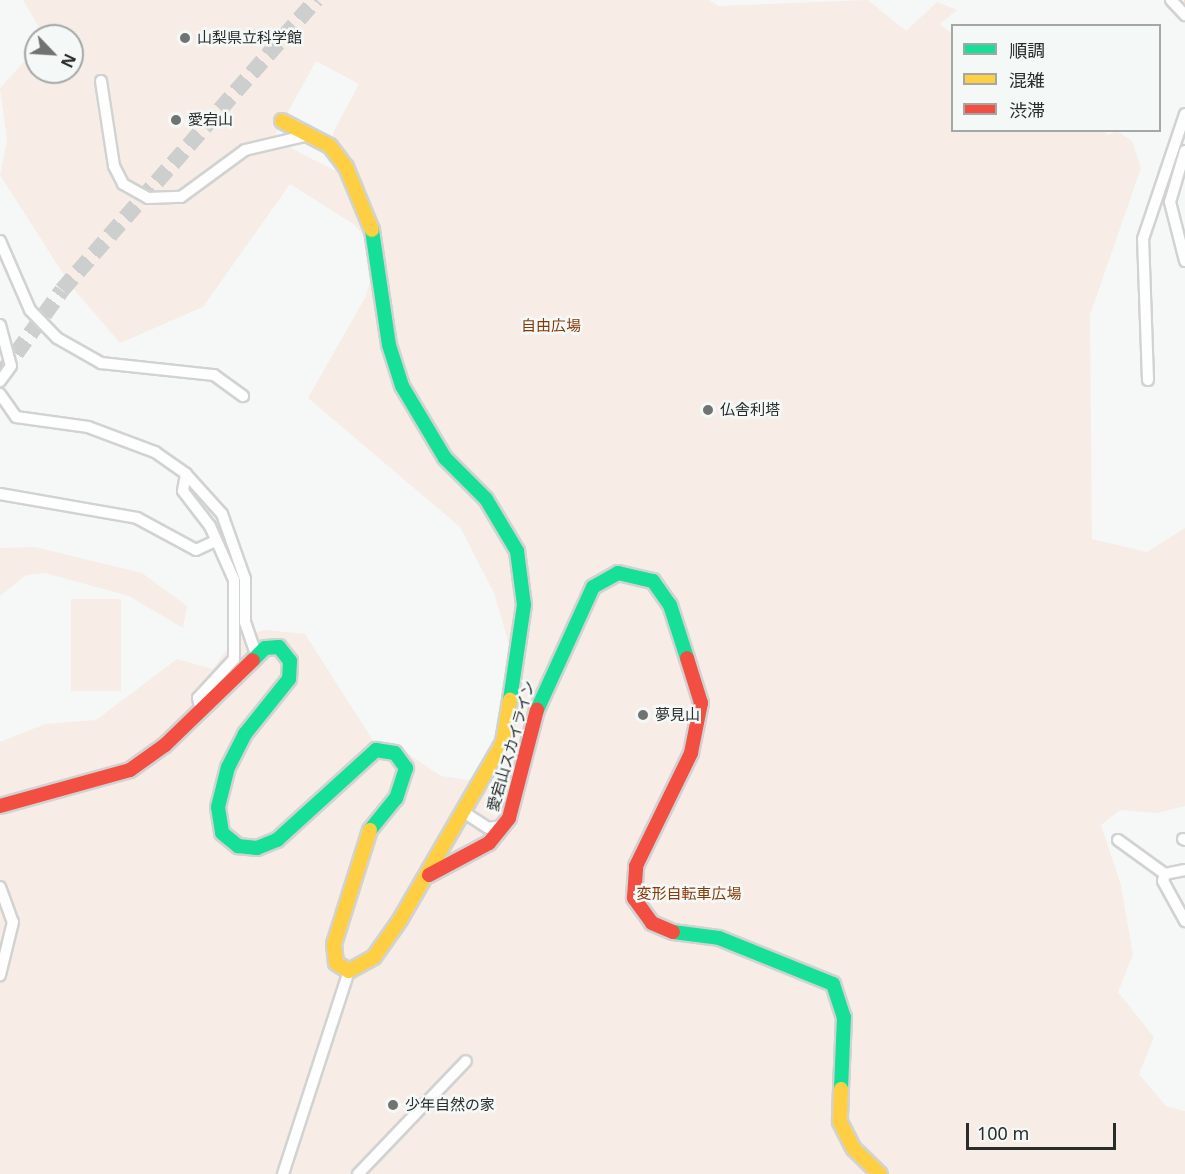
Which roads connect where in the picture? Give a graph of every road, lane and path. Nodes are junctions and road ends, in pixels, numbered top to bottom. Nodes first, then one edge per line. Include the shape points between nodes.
1 (1171, 0) edge
2 (1185, 15) edge
3 (101, 81) dead end
4 (1185, 114) edge
5 (282, 121) dead end
6 (310, 135) junction
7 (1185, 151) edge
8 (0, 241) edge
9 (1185, 261) edge
10 (0, 325) edge
11 (1148, 380) dead end
12 (0, 381) edge
13 (0, 394) edge
14 (243, 396) dead end
15 (186, 474) junction
16 (0, 494) edge
17 (213, 542) junction
18 (256, 656) junction
19 (201, 710) junction
20 (0, 806) edge
21 (465, 813) junction
22 (504, 826) junction
23 (1118, 840) dead end
24 (1185, 870) edge
25 (1165, 874) junction
26 (429, 875) junction
27 (0, 887) edge
28 (1185, 921) edge
29 (349, 971) junction
30 (0, 975) edge
31 (466, 1061) dead end
32 (283, 1174) edge
33 (358, 1174) edge
34 (880, 1174) edge

1 - 2 street
3 - 6 street via 114,166 123,184 148,198 181,197 245,150
4 - 11 street via 1143,239
5 - 6 street
6 - 21 street via 330,146 346,167 366,210 378,243 389,345 405,392 445,458 503,523 524,583 508,723
7 - 9 street via 1170,202
8 - 14 street via 30,310 57,338 101,363 214,375
10 - 12 street via 11,366
13 - 15 street via 16,417 88,427 155,452
15 - 17 street via 183,491 210,526
15 - 18 street via 222,514 245,579 245,622
16 - 17 street via 137,518 196,550
17 - 19 street via 234,580 234,659 198,698
18 - 19 street
18 - 29 street via 265,648 279,647 292,668 228,767 218,807 222,833 238,846 257,848 278,840 365,755 387,750 406,768 396,798 370,830 334,944 336,963
19 - 20 street via 130,770
21 - 22 street via 488,828
21 - 26 street
22 - 26 street, 愛宕山スカイライン via 489,843
22 - 34 street, 愛宕山スカイライン via 542,692 580,607 593,587 618,573 653,581 670,605 699,687 700,712 691,753 636,866 634,898 652,923 666,931 719,938 833,984 844,1017 840,1122 854,1149
23 - 25 street
24 - 25 street
25 - 28 street via 1163,881
26 - 29 street, 愛宕山スカイライン via 374,957
27 - 30 street via 13,922
29 - 32 street
31 - 33 street

